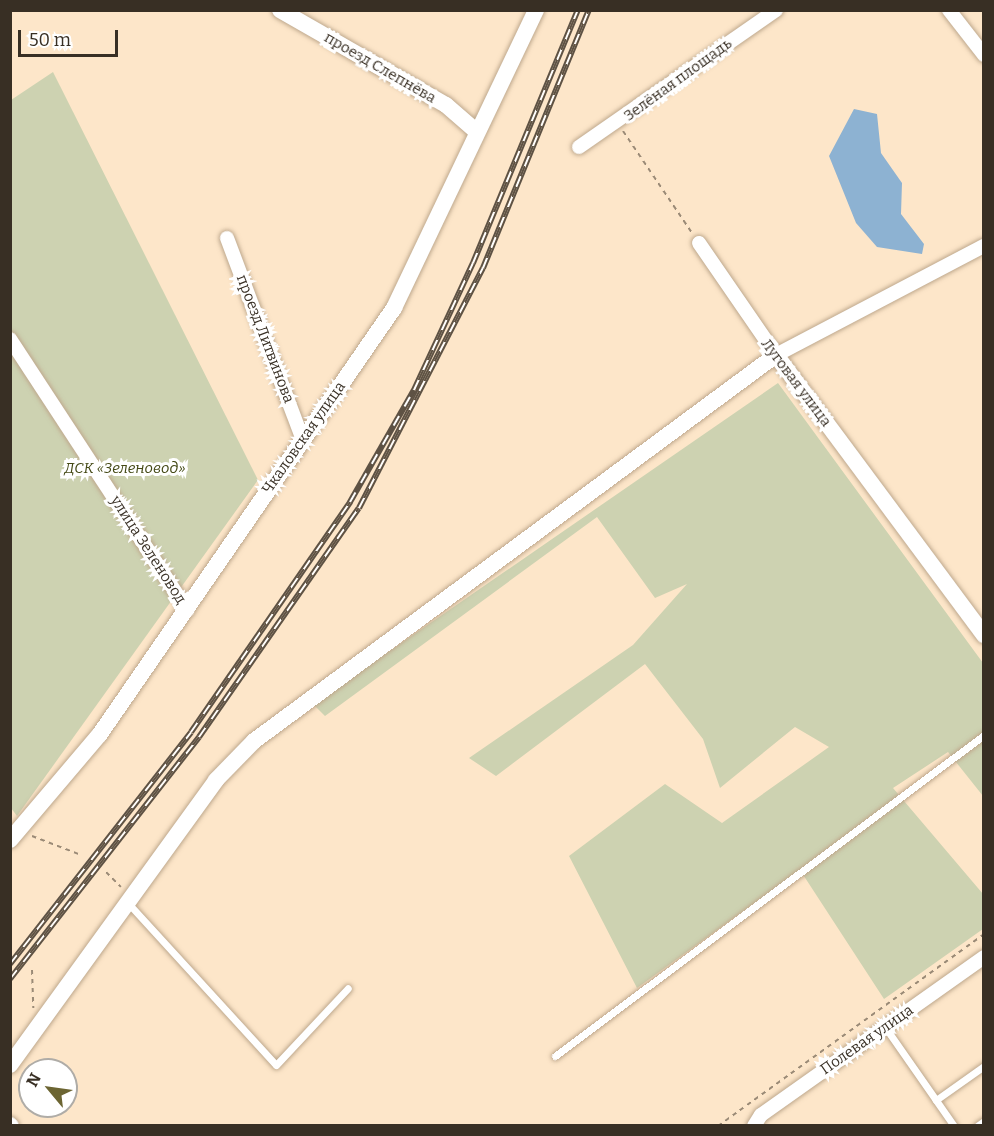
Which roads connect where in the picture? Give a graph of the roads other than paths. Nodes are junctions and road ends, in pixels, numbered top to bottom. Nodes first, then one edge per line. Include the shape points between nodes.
1 (280, 10) edge
2 (536, 10) edge
3 (776, 10) edge
4 (949, 10) edge
5 (984, 56) edge
6 (476, 131) junction
7 (579, 147) dead end
8 (227, 238) dead end
9 (699, 243) road end
10 (984, 246) edge
11 (10, 339) edge
12 (776, 355) junction
13 (303, 440) junction
14 (187, 610) junction
15 (984, 635) edge
16 (984, 735) edge
17 (15, 837) edge
18 (129, 899) junction
19 (984, 957) edge
20 (348, 988) dead end
21 (885, 1028) junction
22 (555, 1056) dead end
23 (10, 1065) edge
24 (984, 1066) edge
25 (936, 1100) junction
26 (984, 1121) edge
27 (754, 1125) edge
28 (954, 1125) edge
29 (978, 1125) edge

1 - 6 street, проезд Слепнёва via 446,105
2 - 6 street, Чкаловская улица
3 - 7 street, Зелёная площадь via 618,124
4 - 5 street
6 - 13 street, Чкаловская улица via 394,308
8 - 13 street, проезд Литвинова
9 - 12 street, Луговая улица
10 - 12 street
11 - 14 street, улица Зеленовод
12 - 15 street, Луговая улица
12 - 18 street via 254,741 216,780
13 - 14 street, Чкаловская улица
14 - 17 street, Чкаловская улица
16 - 22 lane
18 - 20 lane via 276,1065
18 - 23 street
19 - 21 street, Полевая улица
21 - 25 lane
21 - 27 street, Полевая улица via 761,1114
24 - 25 lane
25 - 28 lane
26 - 29 lane

